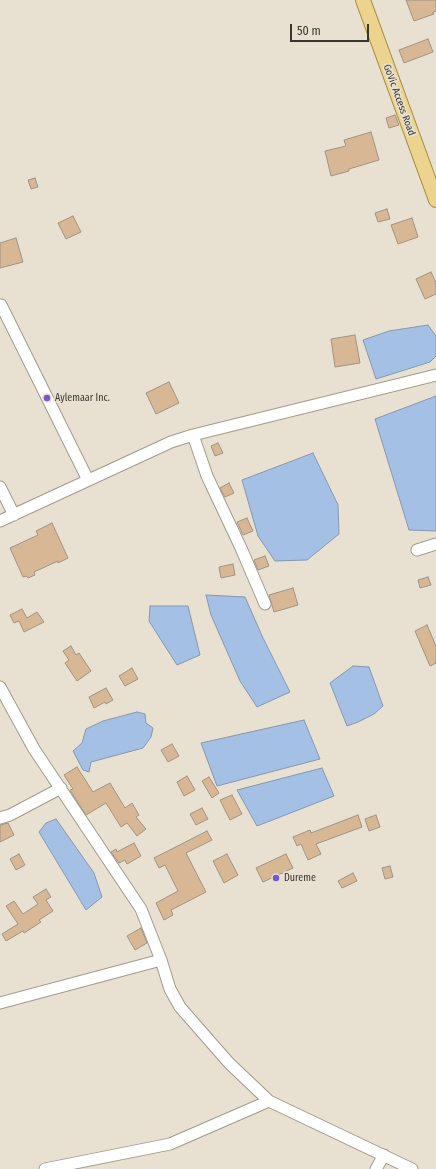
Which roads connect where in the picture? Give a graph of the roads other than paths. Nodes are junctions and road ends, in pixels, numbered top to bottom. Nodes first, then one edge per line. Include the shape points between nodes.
1 (363, 0) edge
2 (436, 200) edge
3 (1, 305) edge
4 (436, 375) edge
5 (193, 435) junction
6 (88, 480) junction
7 (0, 487) edge
8 (14, 515) junction
9 (0, 521) edge
10 (436, 544) edge
11 (417, 550) dead end
12 (266, 604) dead end
13 (0, 688) edge
14 (61, 788) junction
15 (0, 818) edge
16 (161, 960) junction
17 (0, 1003) edge
18 (269, 1101) junction
19 (384, 1156) junction
20 (46, 1169) edge
21 (376, 1169) edge
22 (412, 1169) edge

1 - 2 main road, GoVic Access Road
3 - 6 street
4 - 5 street
5 - 6 street via 171,442
5 - 12 street via 207,476
6 - 8 street
7 - 8 street
8 - 9 street
10 - 11 street
13 - 14 street via 34,748
14 - 15 street
14 - 16 street via 141,909
16 - 17 street
16 - 18 street via 170,989 180,1007 229,1063
18 - 19 street
18 - 20 street via 170,1144
19 - 21 street
19 - 22 street

